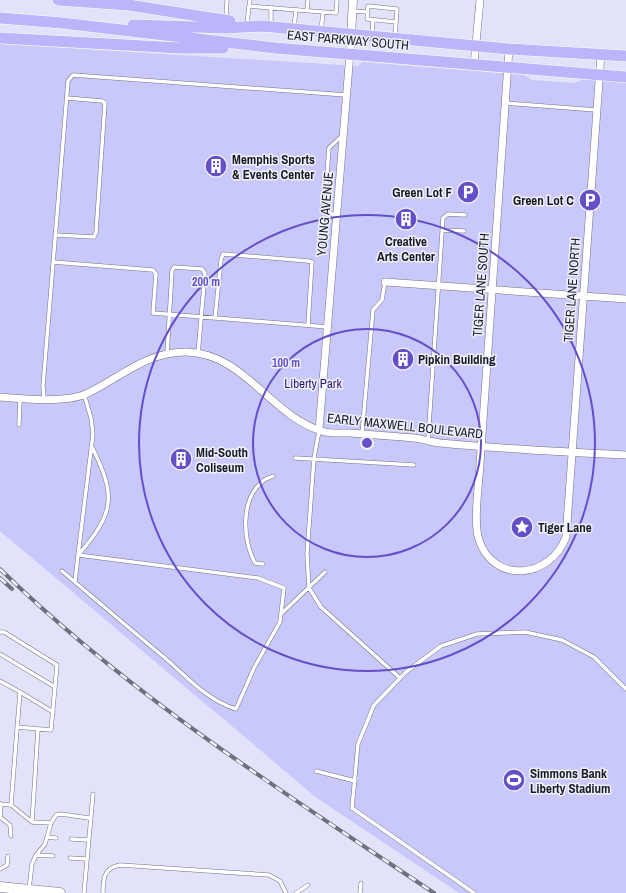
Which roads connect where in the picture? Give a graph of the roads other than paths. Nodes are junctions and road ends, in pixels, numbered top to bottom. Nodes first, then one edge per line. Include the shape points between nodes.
1 (58, 0) edge
2 (227, 0) edge
3 (250, 0) edge
4 (308, 0) edge
5 (337, 0) edge
6 (354, 0) edge
7 (480, 0) edge
8 (81, 1) edge
9 (129, 2) edge
10 (249, 6) junction
11 (272, 7) junction
12 (296, 9) junction
13 (307, 10) junction
14 (352, 11) junction
15 (322, 12) junction
16 (367, 12) junction
17 (0, 18) edge
18 (373, 20) junction
19 (396, 22) junction
20 (65, 23) junction
21 (226, 24) junction
22 (247, 26) junction
23 (266, 27) junction
24 (294, 29) junction
25 (321, 31) junction
26 (351, 34) junction
27 (372, 36) junction
28 (0, 38) edge
29 (395, 38) junction
30 (476, 45) junction
31 (276, 48) junction
32 (509, 49) junction
33 (350, 53) junction
34 (601, 54) junction
35 (626, 56) edge
36 (474, 66) junction
37 (508, 68) junction
38 (599, 75) junction
39 (626, 77) edge
40 (346, 94) junction
41 (67, 98) junction
42 (506, 103) junction
43 (596, 110) junction
44 (343, 135) junction
45 (465, 215) dead end
46 (337, 217) junction
47 (443, 230) junction
48 (464, 231) dead end
49 (55, 235) junction
50 (52, 262) junction
51 (385, 282) joint
52 (440, 286) junction
53 (493, 289) junction
54 (583, 296) junction
55 (626, 299) edge
56 (168, 314) junction
57 (201, 317) junction
58 (215, 318) junction
59 (308, 325) junction
60 (328, 327) junction
61 (198, 354) junction
62 (166, 355) junction
63 (84, 394) junction
64 (0, 397) edge
65 (20, 399) junction
66 (44, 400) junction
67 (19, 425) dead end
68 (319, 430) junction
69 (362, 434) junction
70 (428, 440) junction
71 (91, 446) junction
72 (481, 446) junction
73 (572, 452) junction
74 (626, 455) edge
75 (295, 458) dead end
76 (314, 458) junction
77 (414, 465) dead end
78 (273, 476) dead end
79 (567, 528) joint
80 (78, 555) junction
81 (263, 564) dead end
82 (62, 571) dead end
83 (325, 572) dead end
84 (75, 582) junction
85 (309, 588) junction
86 (280, 614) junction
87 (0, 632) edge
88 (0, 654) edge
89 (400, 678) junction
90 (0, 681) edge
91 (55, 687) junction
92 (626, 689) edge
93 (20, 692) junction
94 (53, 712) junction
95 (17, 727) junction
96 (38, 729) junction
97 (316, 771) dead end
98 (354, 781) junction
99 (93, 794) dead end
100 (1, 804) edge
101 (11, 805) junction
102 (0, 817) edge
103 (90, 818) junction
104 (32, 822) junction
105 (0, 823) edge
106 (51, 823) junction
107 (11, 836) dead end
108 (47, 837) junction
109 (56, 838) dead end
110 (71, 839) dead end
111 (88, 840) junction
112 (36, 855) junction
113 (8, 856) dead end
114 (53, 856) dead end
115 (70, 858) dead end
116 (86, 859) junction
117 (0, 869) edge
118 (361, 883) dead end
119 (308, 886) dead end
120 (0, 887) edge
121 (29, 890) junction
122 (60, 893) edge
123 (84, 893) edge
124 (103, 893) edge
125 (286, 893) edge
126 (296, 893) edge
127 (360, 893) edge
128 (474, 893) edge

1 - 8 main road
2 - 21 lane
3 - 10 lane
4 - 13 lane
5 - 15 lane via 336,13
6 - 14 street, YOUNG AVENUE
7 - 30 street
8 - 9 main road
9 - 21 main road
10 - 11 lane
10 - 22 lane
11 - 12 lane
11 - 23 lane
12 - 13 lane
12 - 24 lane
13 - 15 lane
14 - 16 lane
14 - 26 street, YOUNG AVENUE
15 - 25 lane
16 - 18 lane via 367,19
16 - 19 lane via 368,6 397,9
17 - 20 main road, EAST PARKWAY SOUTH
18 - 19 lane
18 - 27 lane
19 - 29 lane
20 - 21 main road, EAST PARKWAY SOUTH
20 - 31 main road, EAST PARKWAY SOUTH
21 - 22 main road, EAST PARKWAY SOUTH
22 - 23 main road, EAST PARKWAY SOUTH
23 - 24 main road, EAST PARKWAY SOUTH
24 - 25 main road, EAST PARKWAY SOUTH
25 - 26 main road, EAST PARKWAY SOUTH
26 - 27 main road, EAST PARKWAY SOUTH
26 - 33 street, YOUNG AVENUE
27 - 29 main road, EAST PARKWAY SOUTH
28 - 31 main road via 178,48
29 - 30 main road, EAST PARKWAY SOUTH
30 - 32 main road, EAST PARKWAY SOUTH
30 - 36 street
31 - 33 main road, EAST PARKWAY SOUTH
32 - 34 main road, EAST PARKWAY SOUTH
32 - 37 street, TIGER LANE SOUTH
33 - 36 main road, EAST PARKWAY SOUTH
33 - 40 street, YOUNG AVENUE
34 - 35 main road, EAST PARKWAY SOUTH
34 - 38 street, TIGER LANE NORTH
36 - 37 main road, EAST PARKWAY SOUTH
37 - 38 main road, EAST PARKWAY SOUTH
37 - 42 street, TIGER LANE SOUTH
38 - 39 main road, EAST PARKWAY SOUTH
38 - 43 street, TIGER LANE NORTH
40 - 41 lane via 73,75 68,81
40 - 44 street, YOUNG AVENUE
41 - 49 lane
41 - 49 lane via 105,103 96,232 94,237
42 - 43 lane
42 - 53 street, TIGER LANE SOUTH
43 - 54 street, TIGER LANE NORTH
44 - 46 street, YOUNG AVENUE
44 - 46 lane via 329,148 325,200 327,210
45 - 47 lane via 446,215 443,218
46 - 60 street, YOUNG AVENUE
47 - 48 lane
47 - 52 lane
49 - 50 lane
50 - 56 lane via 153,270 156,274 153,313
50 - 66 lane
51 - 52 street
51 - 69 lane via 382,300 372,310
52 - 53 street
52 - 70 lane
53 - 54 street
53 - 72 street, TIGER LANE SOUTH
54 - 55 street
54 - 73 street, TIGER LANE NORTH
56 - 57 lane
56 - 57 lane via 174,267 202,269 205,273
56 - 62 lane
57 - 58 lane
57 - 61 lane
58 - 59 lane
58 - 59 lane via 223,254 312,262
59 - 60 lane
60 - 68 street, YOUNG AVENUE
61 - 62 street, EARLY MAXWELL BOULEVARD via 185,352
61 - 68 street, EARLY MAXWELL BOULEVARD via 234,366 273,402
62 - 63 street, EARLY MAXWELL BOULEVARD via 150,358 133,366
63 - 66 street, EARLY MAXWELL BOULEVARD
63 - 71 lane via 91,418
64 - 65 street, EARLY MAXWELL BOULEVARD
65 - 66 street, EARLY MAXWELL BOULEVARD
65 - 67 lane
68 - 69 street, EARLY MAXWELL BOULEVARD
68 - 76 lane
69 - 70 street, EARLY MAXWELL BOULEVARD
70 - 72 street, EARLY MAXWELL BOULEVARD
71 - 80 lane
71 - 80 lane via 106,476 107,508 95,536
72 - 73 street, EARLY MAXWELL BOULEVARD
72 - 79 street, TIGER LANE SOUTH via 477,522 479,540 488,555 502,566 519,571 537,569 552,560 563,546
73 - 74 street, EARLY MAXWELL BOULEVARD
73 - 79 street, TIGER LANE NORTH
75 - 76 lane
76 - 77 lane
76 - 85 lane via 307,554
78 - 81 lane via 261,482 252,495 246,514 245,529 250,554 255,563
80 - 84 lane
80 - 86 lane via 258,578 284,588
82 - 84 lane
83 - 85 lane
84 - 86 lane via 216,701 236,709 254,668 280,622
85 - 86 lane
85 - 89 lane via 321,607
87 - 91 lane via 4,632 57,665
88 - 91 lane
89 - 92 lane via 441,646 477,634 525,632 562,640 594,657
89 - 98 lane via 374,706 358,744
90 - 93 lane
91 - 94 lane
93 - 94 lane
93 - 95 lane
94 - 96 lane via 51,730
95 - 96 lane
95 - 101 lane
96 - 104 lane
97 - 98 lane
98 - 128 lane via 352,808
99 - 103 lane
100 - 101 lane
100 - 102 lane
101 - 104 lane
102 - 105 lane
102 - 107 lane via 10,825
103 - 106 lane via 56,815
103 - 111 lane
104 - 106 lane
106 - 108 lane
108 - 109 lane
108 - 112 lane
110 - 111 lane
111 - 116 lane
112 - 114 lane
112 - 121 lane via 32,864
113 - 117 lane via 7,865
115 - 116 lane
116 - 123 lane
118 - 127 lane
119 - 126 lane
120 - 121 main road
121 - 122 main road
124 - 125 lane via 105,873 109,868 120,865 269,875 280,882

